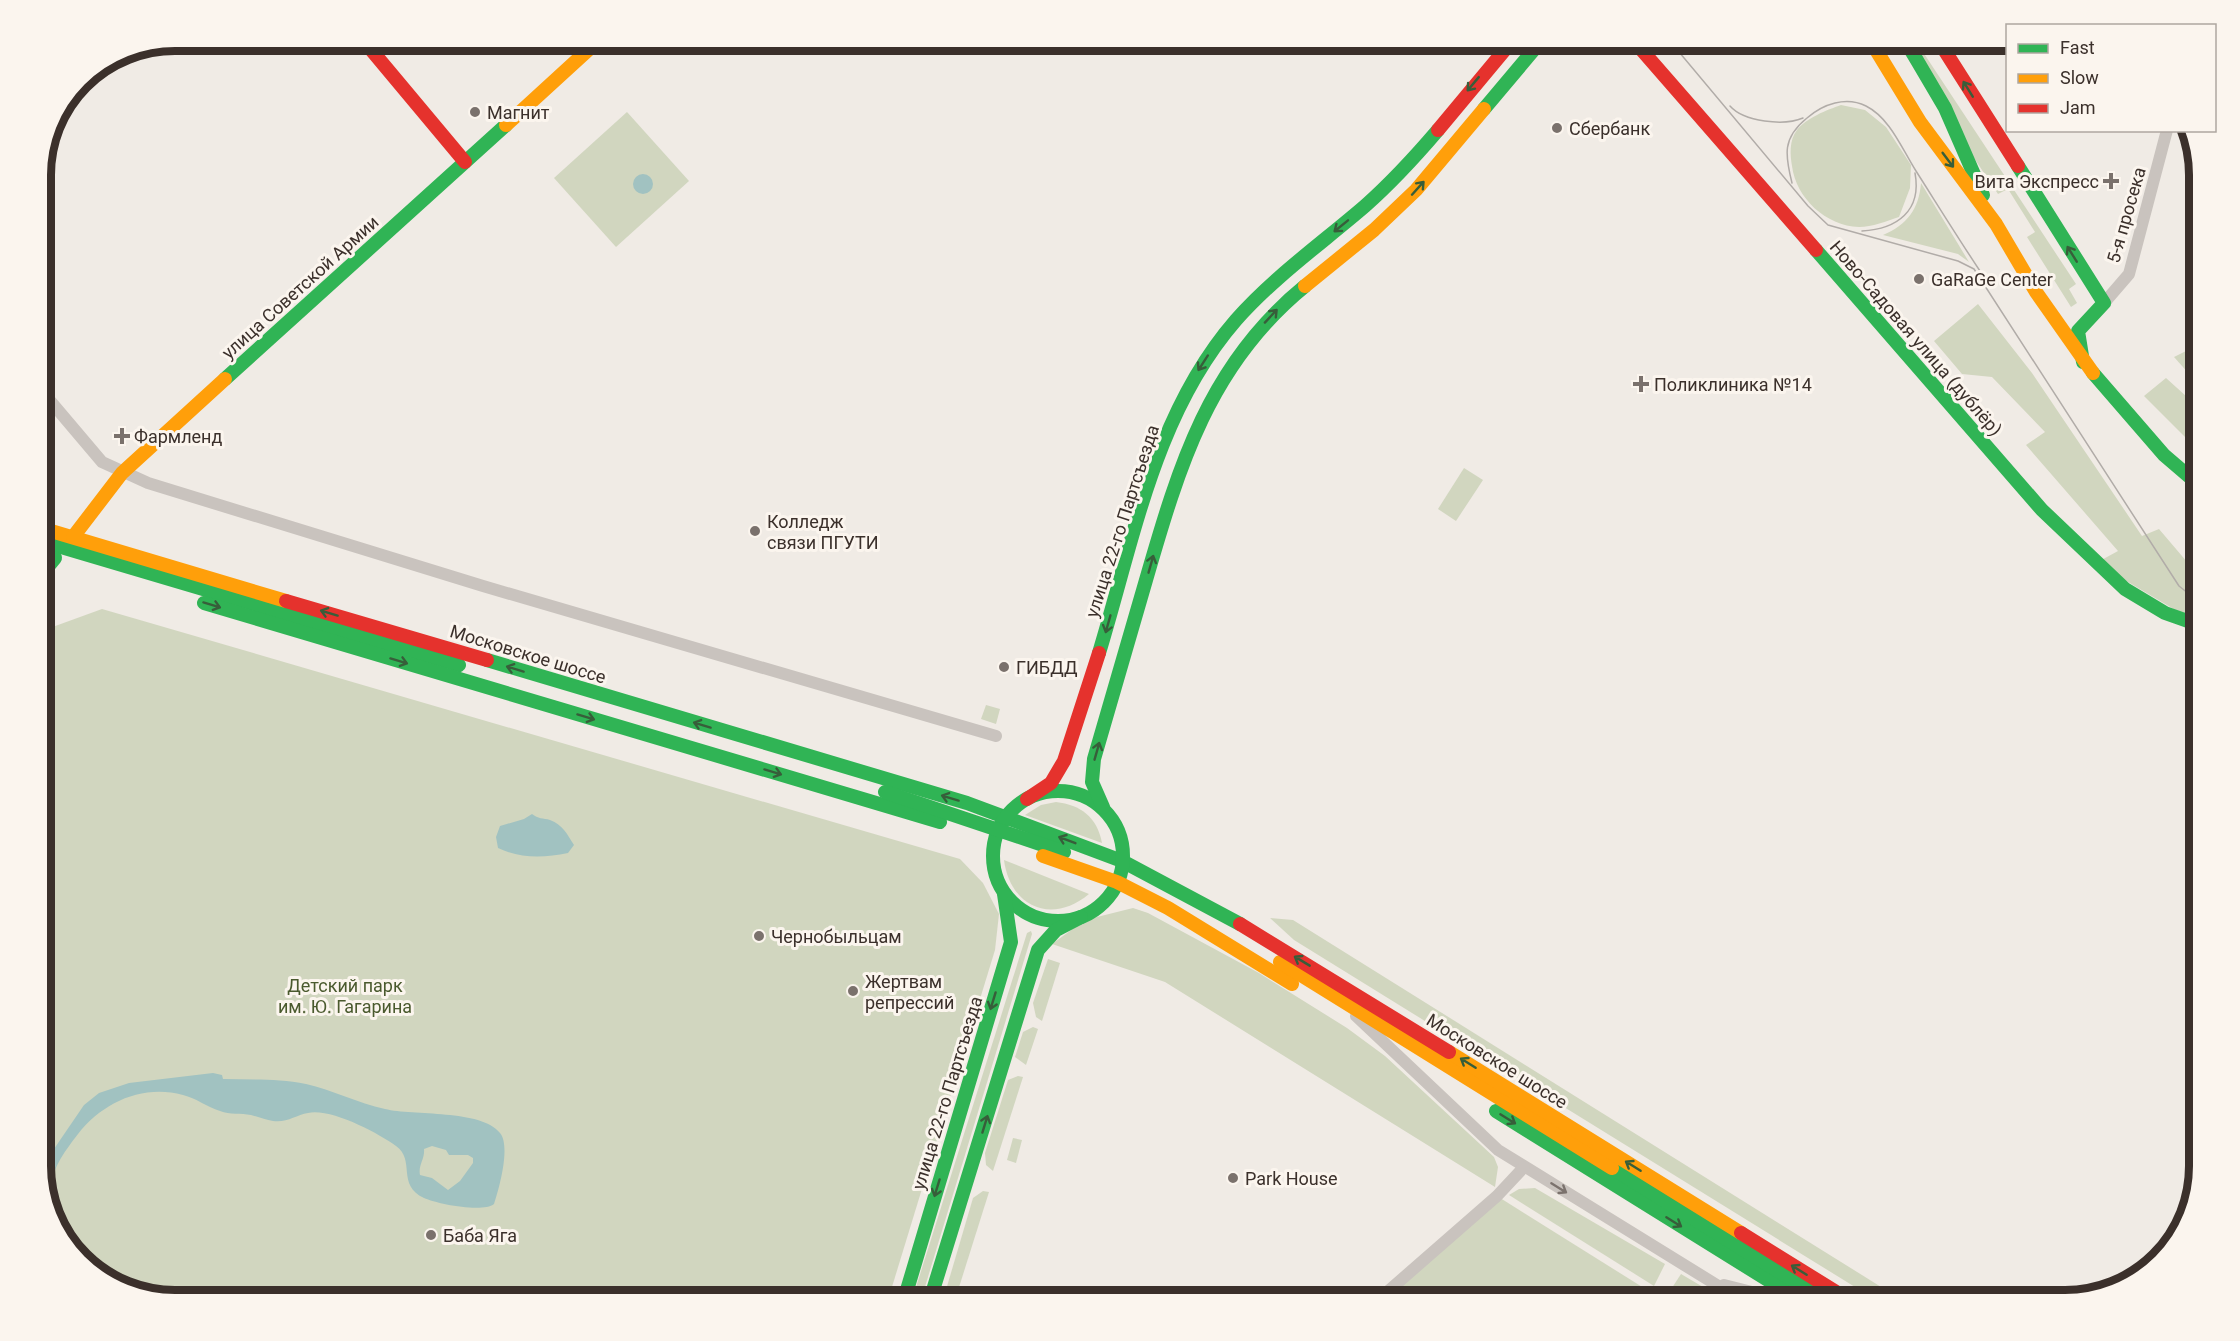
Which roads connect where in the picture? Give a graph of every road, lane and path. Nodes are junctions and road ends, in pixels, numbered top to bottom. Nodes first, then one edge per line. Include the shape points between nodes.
1 (372, 51) edge
2 (586, 51) edge
3 (1504, 51) edge
4 (1533, 51) edge
5 (1643, 51) edge
6 (1877, 51) edge
7 (1912, 51) edge
8 (1945, 51) edge
9 (2166, 132) edge
10 (465, 162) junction
11 (1996, 224) junction
12 (2104, 303) junction
13 (2083, 362) junction
14 (51, 402) edge
15 (122, 472) junction
16 (2189, 476) edge
17 (51, 537) edge
18 (51, 544) edge
19 (64, 548) junction
20 (51, 551) edge
21 (51, 563) edge
22 (2189, 621) edge
23 (996, 736) dead end
24 (1027, 799) junction
25 (1103, 807) junction
26 (999, 828) junction
27 (1120, 872) junction
28 (1004, 894) junction
29 (1080, 917) junction
30 (1340, 1000) junction
31 (1374, 1034) junction
32 (1524, 1167) junction
33 (1711, 1282) junction
34 (907, 1290) edge
35 (933, 1290) edge
36 (1389, 1290) edge
37 (1724, 1290) edge
38 (1743, 1290) edge
39 (1784, 1290) edge
40 (1809, 1290) edge
41 (1832, 1290) edge

1 - 10 main road
2 - 10 main road, улица Советской Армии
3 -> 24 main road, улица 22-го Партсъезда via 1402,171 1265,288 1207,356 1175,415 1151,478 1064,761 1051,783
25 -> 4 main road via 1092,782 1094,759 1174,483 1211,398 1252,336 1279,308 1410,196
5 - 22 main road, Ново-Садовая улица (дублёр) via 2042,510 2125,589
6 -> 11 main road via 1920,122
7 - 11 main road via 1945,108
12 -> 8 main road
9 - 12 street, 5-я просека via 2128,274
10 - 15 main road, улица Советской Армии
11 - 13 main road
12 - 13 main road via 2078,331
13 - 16 main road via 2164,455
14 - 15 street via 102,462
15 - 19 main road, улица Советской Армии
15 - 23 street via 483,586
17 - 19 main road, Московское шоссе
18 - 19 main road, Московское шоссе
19 - 20 main road, Московское шоссе
19 - 21 main road, улица Советской Армии
19 - 26 main road, Московское шоссе
26 -> 19 main road, Московское шоссе via 956,800
24 - 25 main road via 1040,793 1068,792 1090,797
24 - 26 main road
25 - 27 main road via 1119,836
26 - 27 main road, Московское шоссе
27 -> 26 main road, Московское шоссе
26 - 28 main road via 993,869
27 - 29 main road via 1106,900
27 - 30 main road, Московское шоссе via 1257,947
27 - 31 main road, Московское шоссе via 1168,908
41 -> 27 main road, Московское шоссе via 1232,919
28 - 29 main road via 1030,916 1047,921
28 -> 34 main road, улица 22-го Партсъезда via 1011,942
35 -> 29 main road via 1038,950 1057,927
30 - 31 street
30 - 40 main road, Московское шоссе
31 - 32 street via 1498,1150
31 -> 39 main road, Московское шоссе
32 -> 33 street
32 - 36 street via 1497,1196
33 - 37 street
33 - 38 street

